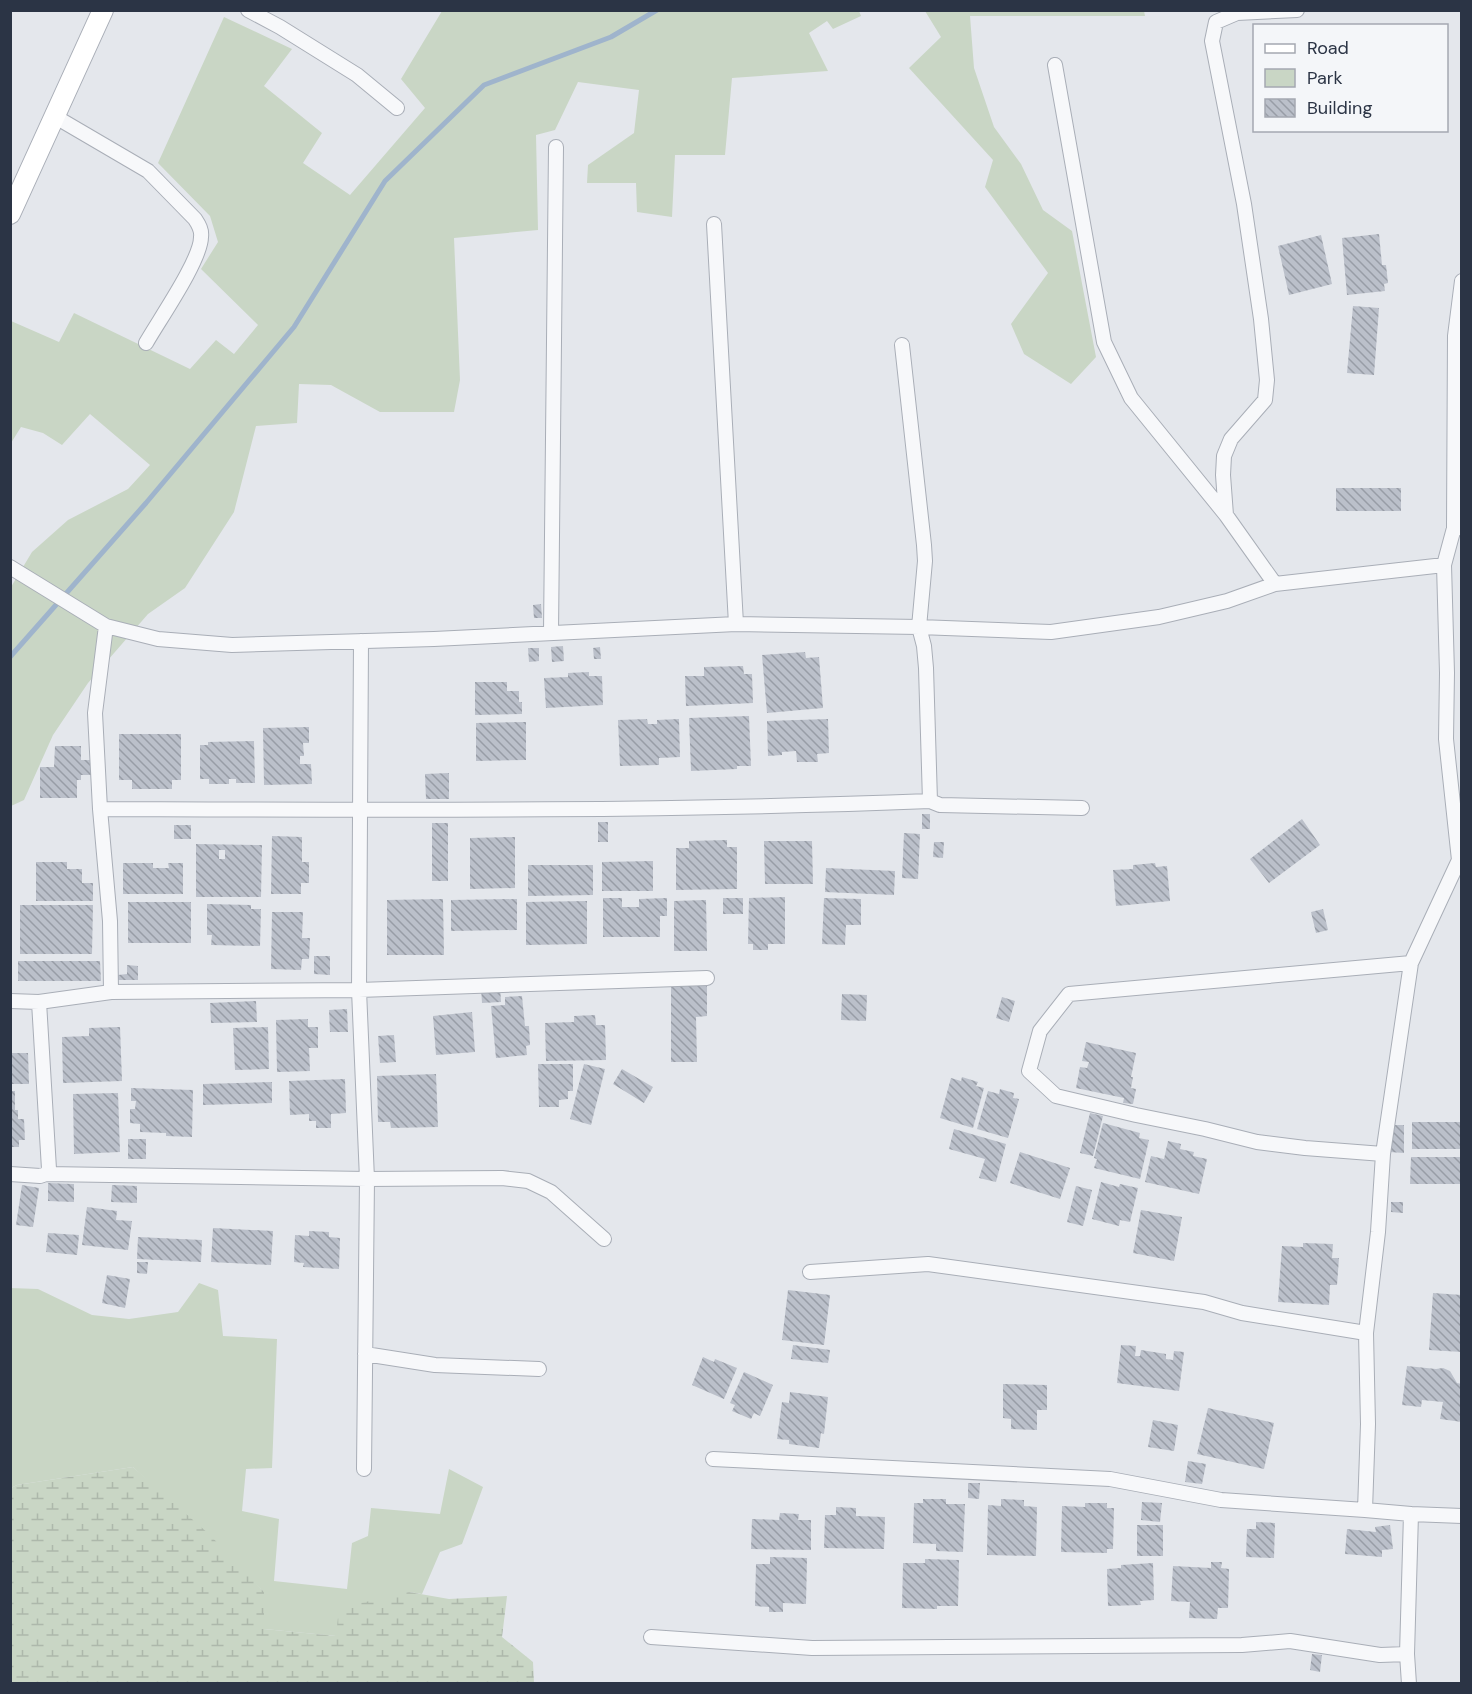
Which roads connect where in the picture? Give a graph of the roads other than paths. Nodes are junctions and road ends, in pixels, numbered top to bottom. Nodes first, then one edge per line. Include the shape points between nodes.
1 (103, 10) edge
2 (248, 10) edge
3 (1297, 10) edge
4 (1055, 65) dead end
5 (398, 108) dead end
6 (54, 116) junction
7 (556, 147) dead end
8 (10, 214) edge
9 (714, 224) dead end
10 (1461, 281) edge
11 (146, 343) dead end
12 (902, 345) dead end
13 (1226, 515) junction
14 (1457, 528) edge
15 (1444, 565) junction
16 (10, 567) edge
17 (1275, 584) junction
18 (736, 624) junction
19 (106, 626) junction
20 (919, 627) junction
21 (551, 633) junction
22 (361, 641) junction
23 (930, 801) junction
24 (1082, 808) dead end
25 (100, 809) junction
26 (359, 810) junction
27 (1460, 862) edge
28 (1411, 963) junction
29 (707, 978) dead end
30 (359, 990) junction
31 (111, 992) junction
32 (10, 1001) edge
33 (39, 1002) junction
34 (1383, 1154) junction
35 (10, 1174) edge
36 (46, 1174) junction
37 (367, 1179) junction
38 (604, 1239) dead end
39 (810, 1272) dead end
40 (1366, 1333) junction
41 (365, 1354) junction
42 (540, 1369) dead end
43 (714, 1459) dead end
44 (364, 1469) dead end
45 (1365, 1510) junction
46 (1411, 1514) junction
47 (1461, 1516) edge
48 (651, 1637) dead end
49 (1407, 1654) junction
50 (1409, 1683) edge

1 - 6 street
2 - 5 street via 357,75
3 - 13 street via 1237,13 1216,22 1212,41 1244,204 1267,380 1265,400 1231,439 1224,456
4 - 13 street via 1104,342 1131,398
6 - 8 street
6 - 11 street via 148,171 201,228 202,239 193,264
7 - 21 street
9 - 18 street
10 - 14 street via 1455,336
12 - 20 street via 925,561
13 - 17 street
14 - 15 street
15 - 17 street
15 - 27 street via 1446,739
16 - 19 street
17 - 20 street via 1227,601 1159,617 1051,632
18 - 20 street
18 - 21 street
19 - 22 street via 158,639 232,645
19 - 25 street via 95,713
20 - 23 street via 926,668
21 - 22 street
22 - 26 street
23 - 24 street via 940,805
23 - 26 street via 688,808
25 - 26 street
25 - 31 street via 110,921
26 - 30 street
27 - 28 street
28 - 34 street
28 - 34 street via 1069,994 1040,1031 1029,1071 1056,1096 1136,1115 1257,1142
29 - 30 street
30 - 31 street
30 - 37 street
31 - 33 street
32 - 33 street
33 - 36 street via 49,1169
34 - 40 street
35 - 36 street
36 - 37 street
37 - 38 street via 528,1181 551,1191
37 - 41 street
39 - 40 street via 928,1264 1204,1302 1242,1313
40 - 45 street
41 - 42 street via 435,1365
41 - 44 street
43 - 45 street via 1110,1479 1221,1500
45 - 46 street
46 - 47 street
46 - 49 street
48 - 49 street via 812,1648 1242,1645 1290,1641 1380,1655
49 - 50 street

